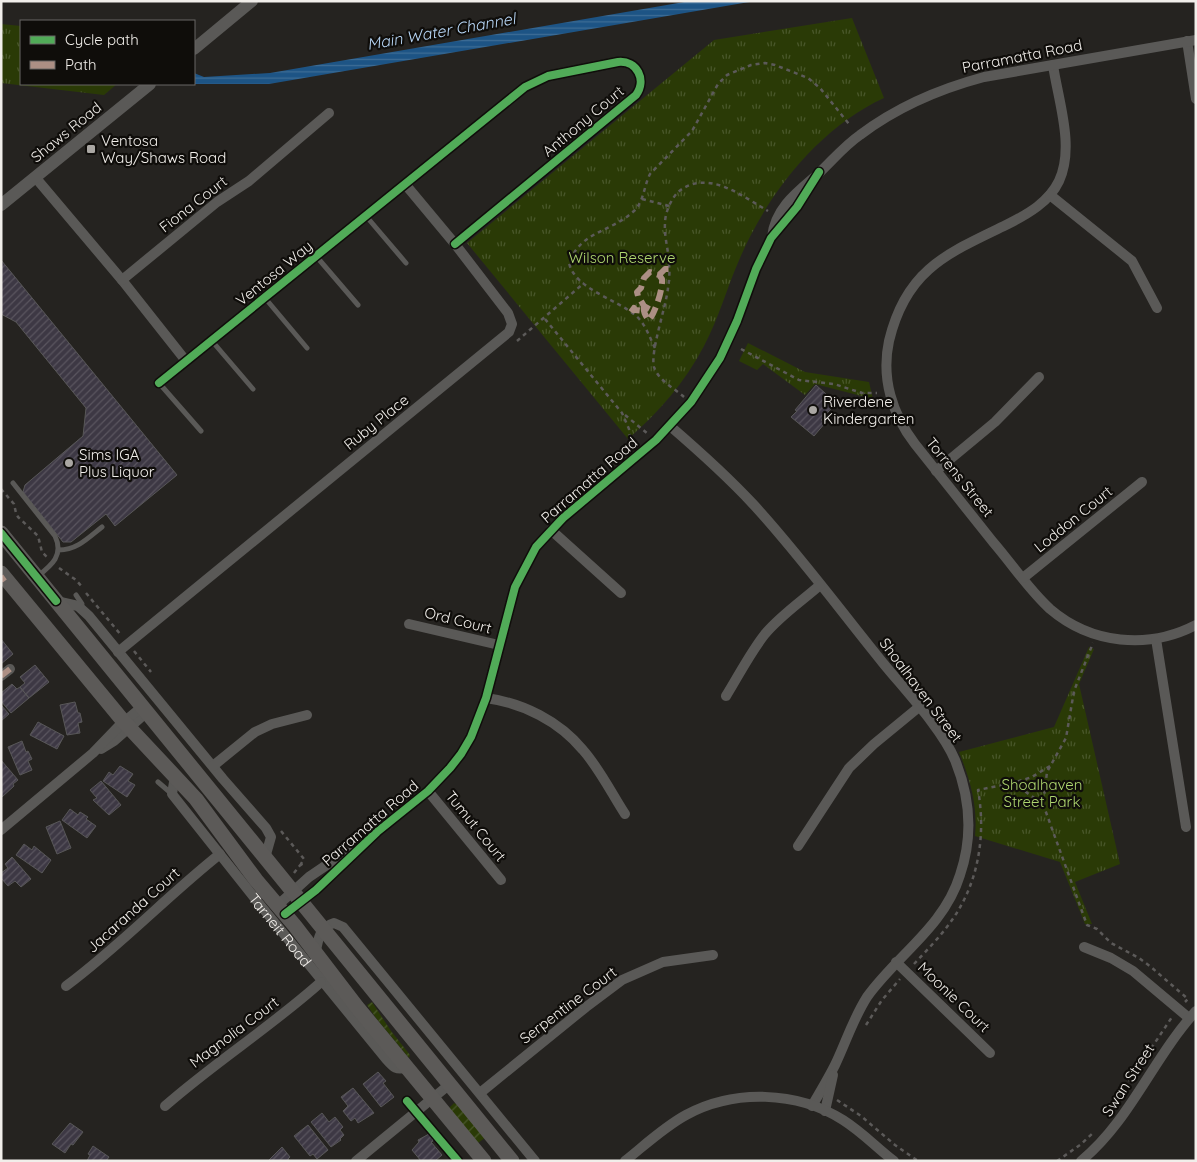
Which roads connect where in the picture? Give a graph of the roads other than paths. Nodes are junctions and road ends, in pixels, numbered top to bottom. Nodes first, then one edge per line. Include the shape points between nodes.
1 (252, 1) edge
2 (1191, 41) edge
3 (195, 48) edge
4 (1053, 65) junction
5 (149, 85) edge
6 (1196, 99) edge
7 (329, 113) dead end
8 (819, 172) junction
9 (35, 177) junction
10 (405, 184) junction
11 (1050, 195) junction
12 (1, 205) edge
13 (366, 216) junction
14 (771, 238) junction
15 (455, 244) junction
16 (316, 256) junction
17 (406, 263) dead end
18 (122, 280) junction
19 (265, 298) junction
20 (358, 305) dead end
21 (1157, 308) dead end
22 (212, 341) junction
23 (307, 348) dead end
24 (186, 361) junction
25 (1039, 377) dead end
26 (159, 383) joint
27 (253, 388) dead end
28 (670, 426) junction
29 (201, 432) dead end
30 (936, 471) junction
31 (1142, 482) dead end
32 (12, 483) dead end
33 (102, 527) dead end
34 (551, 530) junction
35 (3, 538) edge
36 (59, 550) junction
37 (2, 577) edge
38 (37, 577) junction
39 (1023, 578) junction
40 (820, 585) junction
41 (621, 593) dead end
42 (76, 595) dead end
43 (56, 601) junction
44 (81, 608) junction
45 (410, 624) dead end
46 (1196, 625) edge
47 (1156, 639) junction
48 (499, 645) junction
49 (118, 652) junction
50 (10, 669) dead end
51 (1, 676) edge
52 (726, 696) dead end
53 (486, 698) junction
54 (919, 707) junction
55 (145, 709) junction
56 (306, 715) dead end
57 (127, 725) junction
58 (213, 766) junction
59 (175, 776) junction
60 (158, 782) dead end
61 (428, 791) junction
62 (172, 794) junction
63 (625, 814) dead end
64 (1186, 827) dead end
65 (1, 830) edge
66 (377, 832) junction
67 (798, 846) dead end
68 (220, 854) junction
69 (265, 858) junction
70 (501, 880) dead end
71 (297, 896) junction
72 (281, 910) junction
73 (323, 929) junction
74 (1084, 947) dead end
75 (316, 952) junction
76 (713, 955) dead end
77 (896, 962) junction
78 (321, 982) junction
79 (66, 986) dead end
80 (1192, 1015) edge
81 (424, 1053) junction
82 (990, 1053) dead end
83 (835, 1064) junction
84 (407, 1067) junction
85 (450, 1084) junction
86 (480, 1093) junction
87 (433, 1098) junction
88 (165, 1106) dead end
89 (812, 1106) junction
90 (825, 1111) junction
91 (356, 1161) edge
92 (484, 1161) edge
93 (512, 1161) edge
94 (535, 1161) edge
95 (625, 1161) edge
96 (894, 1161) edge
97 (1081, 1161) edge

1 - 3 street
2 - 4 street, Parramatta Road
2 - 6 street
4 - 8 street, Parramatta Road via 984,77 922,98 859,136
4 - 11 street, Torrens Street via 1066,148 1063,171
5 - 9 street, Shaws Road
7 - 18 street, Fiona Court via 249,181
8 - 14 street, Parramatta Road via 797,207
8 - 14 street, Parramatta Road via 790,198 777,217
9 - 12 street, Shaws Road
9 - 18 street
10 - 13 street, Ventosa Way
10 - 15 street, Ruby Place
10 - 15 street, Anthony Court via 533,82 622,61 635,68 642,80 636,94
11 - 21 street via 1132,261
11 - 30 street, Torrens Street via 1029,213 936,261 908,292 896,316 886,372 891,398 904,429
13 - 16 street, Ventosa Way
13 - 17 lane
14 - 28 street, Parramatta Road via 720,358
15 - 49 street, Ruby Place via 508,313 512,324 508,334
16 - 19 street, Ventosa Way
16 - 20 lane, Ventosa Way
18 - 24 street
19 - 22 street, Ventosa Way
19 - 23 lane, Ventosa Way
22 - 24 street, Ventosa Way
22 - 27 lane
24 - 26 street, Ventosa Way
25 - 30 street via 995,422
26 - 29 lane, Ventosa Way
28 - 34 street, Parramatta Road
28 - 40 street, Shoalhaven Street via 752,503
30 - 39 street, Torrens Street
31 - 39 street, Loddon Court
32 - 36 lane via 56,536
33 - 36 lane via 70,550
34 - 41 street
34 - 48 street, Parramatta Road via 536,547 515,587
35 - 38 main road
36 - 38 lane via 53,563
37 - 57 main road, Tarneit Road
38 - 43 main road
39 - 47 street, Torrens Street via 1056,614 1076,626 1096,635 1128,640
40 - 52 street via 766,634
40 - 54 street, Shoalhaven Street
42 - 44 lane
43 - 44 street
43 - 55 main road
44 - 49 street
45 - 48 street, Ord Court
46 - 47 street, Torrens Street
47 - 64 street
48 - 53 street, Parramatta Road
49 - 58 street
50 - 51 street
53 - 61 street, Parramatta Road via 461,754
53 - 63 street via 502,700 540,715 568,733 584,751
54 - 67 street via 849,768
54 - 77 street, Shoalhaven Street via 954,758 966,800 968,836 960,876 945,909
55 - 57 street
55 - 69 main road
56 - 58 street via 256,732
57 - 59 main road, Tarneit Road
57 - 65 street via 114,741 93,753
58 - 69 street via 270,833
59 - 62 street
59 - 72 main road, Tarneit Road
60 - 62 lane
61 - 66 street, Parramatta Road
61 - 70 street, Tumut Court
62 - 68 street, Tarneit Road
66 - 71 street, Parramatta Road via 326,864
66 - 71 street, Parramatta Road via 316,890
68 - 78 street, Tarneit Road
68 - 79 street, Jacaranda Court via 112,951
69 - 71 main road
71 - 72 street, Parramatta Road
71 - 72 street, Parramatta Road
71 - 73 main road
72 - 75 main road, Tarneit Road
73 - 75 street, Tarneit Road via 318,936
73 - 81 main road
73 - 86 street via 334,923 343,926
74 - 80 street via 1134,970 1179,1009
75 - 84 main road, Tarneit Road
76 - 86 street, Serpentine Court via 663,962 622,980
77 - 82 street, Moonie Court
77 - 83 street, Shoalhaven Street via 857,1014
78 - 84 street, Tarneit Road via 394,1068
78 - 88 street, Magnolia Court
80 - 97 street, Swan Street via 1171,1041 1113,1130
81 - 84 main road
81 - 85 main road
83 - 89 street, Shoalhaven Street
83 - 90 street, Shoalhaven Street
84 - 87 main road, Tarneit Road
85 - 87 street
85 - 93 main road
86 - 94 street
87 - 91 street
87 - 92 main road, Tarneit Road
89 - 90 street
89 - 95 street via 762,1096 715,1104 674,1122
90 - 96 street via 852,1126

